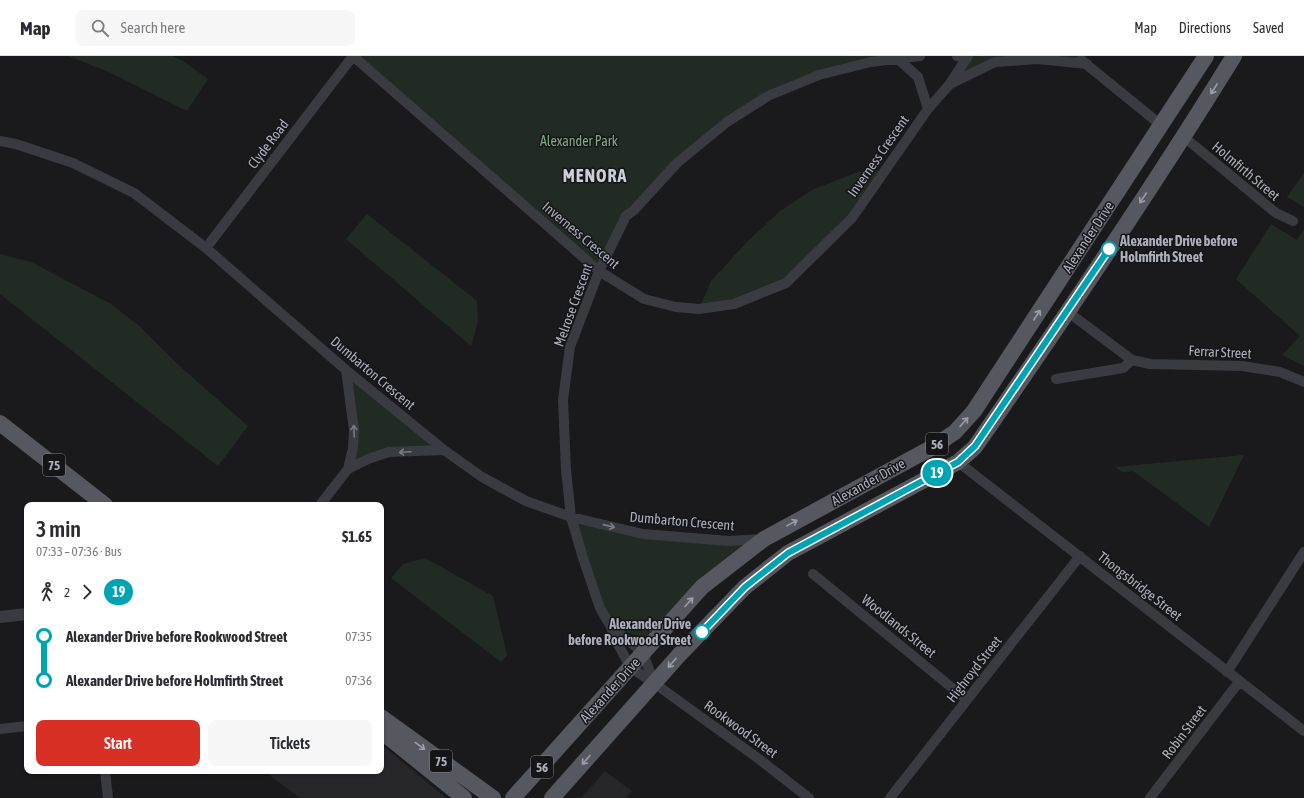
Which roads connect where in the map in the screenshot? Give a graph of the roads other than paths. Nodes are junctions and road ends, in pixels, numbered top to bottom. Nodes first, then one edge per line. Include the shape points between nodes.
1 (353, 56) edge
2 (920, 56) edge
3 (1076, 56) edge
4 (1206, 56) edge
5 (1234, 56) edge
6 (964, 57) edge
7 (898, 59) junction
8 (1087, 64) junction
9 (948, 85) junction
10 (928, 109) junction
11 (1161, 125) junction
12 (1184, 137) junction
13 (0, 141) edge
14 (1293, 221) dead end
15 (206, 248) junction
16 (599, 271) junction
17 (1068, 312) junction
18 (1132, 360) junction
19 (346, 370) junction
20 (1056, 380) dead end
21 (1304, 382) edge
22 (1, 424) edge
23 (444, 450) junction
24 (958, 462) junction
25 (348, 469) junction
26 (102, 502) edge
27 (322, 502) edge
28 (571, 517) junction
29 (764, 538) junction
30 (1304, 552) edge
31 (1080, 556) junction
32 (813, 574) dead end
33 (24, 614) edge
34 (0, 617) edge
35 (611, 627) junction
36 (643, 653) junction
37 (630, 667) junction
38 (1228, 672) junction
39 (1240, 682) junction
40 (654, 683) junction
41 (967, 700) junction
42 (384, 719) edge
43 (24, 726) edge
44 (0, 729) edge
45 (1304, 731) edge
46 (384, 733) edge
47 (105, 774) edge
48 (108, 798) edge
49 (464, 798) edge
50 (493, 798) edge
51 (513, 798) edge
52 (552, 798) edge
53 (809, 798) edge
54 (890, 798) edge
55 (1150, 798) edge

1 - 15 street, Clyde Road
1 - 16 street, Inverness Crescent
2 - 7 street, Melrose Crescent
3 - 8 street
4 - 11 main road, Alexander Drive / 56
5 -> 12 main road, Alexander Drive / 56
6 - 9 street, Inverness Crescent
7 - 10 street via 918,77
7 - 16 street, Melrose Crescent via 871,62 819,75 768,96 727,122 678,162 626,216
8 - 9 street via 1038,59 995,62
8 - 11 street
9 - 10 street, Inverness Crescent
10 - 16 street, Inverness Crescent via 852,218 786,283 734,304 699,309 676,307 644,299
29 -> 11 main road, Alexander Drive / 56 via 933,447 955,432 974,411
12 - 14 street, Holmfirth Street via 1276,213
12 -> 17 main road, Alexander Drive / 56
13 - 15 street, Dumbarton Crescent via 73,163 134,192
15 - 19 street, Dumbarton Crescent
16 - 28 street, Melrose Crescent via 570,347 563,400
17 - 18 street, Ferrar Street
17 - 24 main road, Alexander Drive / 56 via 975,446
18 - 20 street via 1123,368
18 - 21 street, Ferrar Street via 1150,364 1242,366 1280,372
19 - 23 street, Dumbarton Crescent
25 -> 19 street via 354,430
22 - 26 main road, 75
23 -> 25 street via 389,452
23 - 28 street, Dumbarton Crescent via 482,477 526,501
24 - 31 street, Thongsbridge Street
24 -> 40 main road, Alexander Drive / 56 via 788,553 745,587
25 - 27 street
28 -> 29 street, Dumbarton Crescent via 643,534 729,541
28 - 35 street, Melrose Crescent via 600,608
36 -> 29 main road, Alexander Drive / 56 via 702,587
30 - 38 street
31 - 38 street, Thongsbridge Street
31 - 41 street, Highroyd Street
32 - 41 street, Woodlands Street
33 - 34 street
35 - 36 street, Melrose Crescent
35 - 37 street, Melrose Crescent
36 - 37 main road, Alexander Drive / 56
36 - 40 street
37 - 40 street, Melrose Crescent
37 - 51 main road, Alexander Drive / 56
38 - 39 street, Thongsbridge Street
39 - 45 street, Thongsbridge Street
39 - 55 street, Robin Street
40 -> 52 main road, Alexander Drive / 56
40 - 53 street, Rookwood Street
41 - 54 street, Highroyd Street
42 -> 50 main road, 75
43 - 44 street
46 - 49 main road, 75
47 - 48 street

